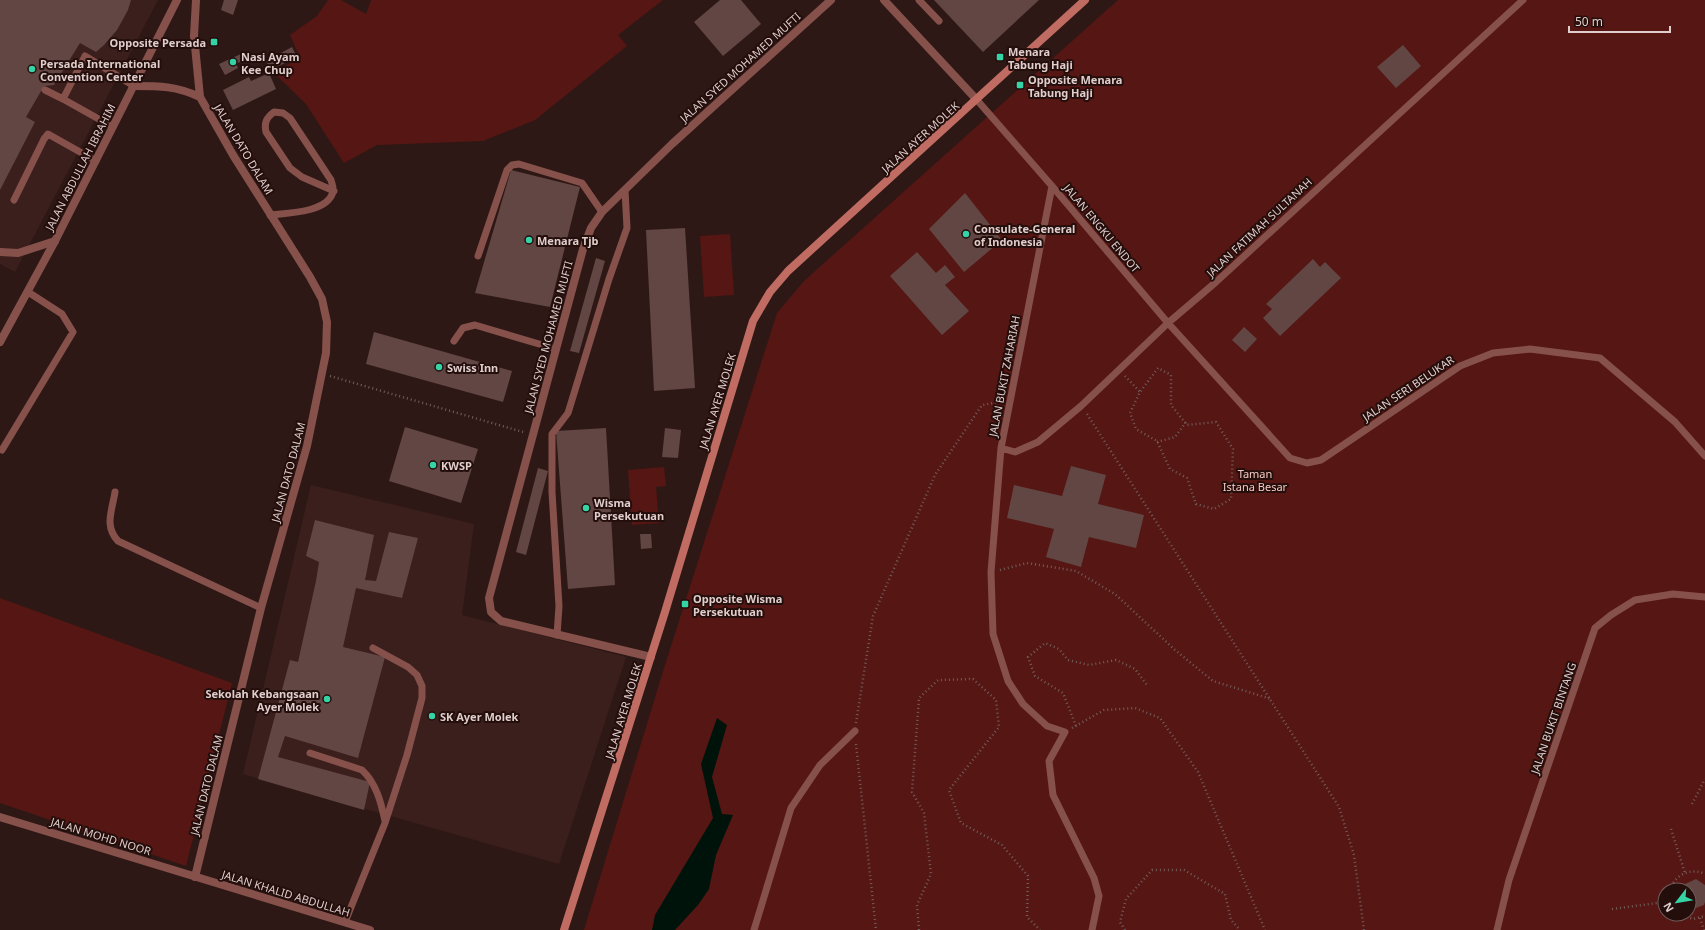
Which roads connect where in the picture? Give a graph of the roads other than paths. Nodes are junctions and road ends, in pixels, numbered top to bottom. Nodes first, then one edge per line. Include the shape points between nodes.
1 (177, 0) edge
2 (196, 0) edge
3 (831, 0) edge
4 (884, 0) edge
5 (920, 0) edge
6 (1085, 0) edge
7 (1523, 0) edge
8 (939, 21) dead end
9 (134, 86) junction
10 (45, 90) dead end
11 (200, 97) junction
12 (63, 99) junction
13 (976, 100) junction
14 (113, 127) junction
15 (96, 161) junction
16 (1052, 186) junction
17 (625, 190) junction
18 (334, 191) junction
19 (14, 200) dead end
20 (602, 212) junction
21 (270, 215) junction
22 (55, 241) junction
23 (0, 252) edge
24 (478, 256) dead end
25 (28, 292) junction
26 (1168, 323) junction
27 (454, 341) dead end
28 (0, 342) edge
29 (556, 349) junction
30 (1001, 448) junction
31 (2, 450) dead end
32 (1705, 456) edge
33 (1307, 463) joint
34 (115, 492) dead end
35 (1705, 597) edge
36 (262, 608) junction
37 (557, 635) junction
38 (372, 648) dead end
39 (651, 656) junction
40 (855, 732) road end
41 (310, 753) dead end
42 (0, 817) edge
43 (385, 823) junction
44 (195, 877) junction
45 (345, 922) junction
46 (370, 930) edge
47 (564, 930) edge
48 (754, 930) edge
49 (1092, 930) edge
50 (1497, 930) edge

1 - 9 street, JALAN ABDULLAH IBRAHIM
2 - 11 street, JALAN DATO DALAM via 194,36
3 - 17 street, JALAN SYED MOHAMED MUFTI
4 - 13 street, JALAN ENGKU ENDOT
5 - 8 lane
6 - 13 main road, JALAN AYER MOLEK
7 - 26 lane, JALAN FATIMAH SULTANAH via 1222,277
9 - 11 street, JALAN DATO DALAM via 174,87
9 - 12 lane via 85,56
9 - 14 street, JALAN ABDULLAH IBRAHIM
10 - 12 lane
11 - 21 street, JALAN DATO DALAM via 232,155
12 - 14 lane
13 - 16 lane, JALAN ENGKU ENDOT
13 - 39 main road, JALAN AYER MOLEK via 788,271 770,292 753,320
14 - 15 street, JALAN ABDULLAH IBRAHIM
15 - 19 lane via 48,134
15 - 22 street, JALAN ABDULLAH IBRAHIM
16 - 26 lane, JALAN ENGKU ENDOT
16 - 30 lane, JALAN BUKIT ZAHARIAH
17 - 20 street, JALAN SYED MOHAMED MUFTI
17 - 37 lane via 627,228 568,413 552,434 552,492 559,606
18 - 18 lane via 331,180 290,118 283,113 274,112 264,124 266,132 290,168 302,177
18 - 21 lane via 330,198 304,212
20 - 24 lane via 582,183 512,164 507,170
20 - 29 street, JALAN SYED MOHAMED MUFTI via 591,228 583,249
21 - 36 street, JALAN DATO DALAM via 322,299 327,322 326,353 307,446
22 - 23 street via 18,253
22 - 25 street, JALAN ABDULLAH IBRAHIM
25 - 28 street, JALAN ABDULLAH IBRAHIM
25 - 31 lane via 62,314 73,332
26 - 30 lane, JALAN FATIMAH SULTANAH via 1081,406 1038,442 1015,452
26 - 33 lane, JALAN ENGKU ENDOT via 1290,458
27 - 29 lane via 463,328 475,325
29 - 37 street, JALAN SYED MOHAMED MUFTI via 489,598 491,612 502,621
30 - 49 lane, JALAN BUKIT ZAHARIAH via 991,572 993,634 1008,681 1023,704 1047,726 1065,732 1049,761 1053,795 1094,878 1099,896
32 - 33 lane, JALAN SERI BELUKAR via 1674,422 1600,358 1530,349 1493,353 1460,366 1321,460
34 - 36 lane via 109,527 118,541
35 - 50 lane, JALAN BUKIT BINTANG via 1673,594 1635,600 1610,615 1595,628 1509,880
36 - 44 street, JALAN DATO DALAM
37 - 39 street, JALAN SYED MOHAMED MUFTI
38 - 43 lane via 408,667 417,675 422,686 418,714
39 - 47 main road, JALAN AYER MOLEK
40 - 48 lane via 820,765 791,808
41 - 43 lane via 362,770 368,775 377,792
42 - 44 street, JALAN MOHD NOOR
43 - 45 lane
44 - 45 street, JALAN KHALID ABDULLAH
45 - 46 street, JALAN KHALID ABDULLAH

